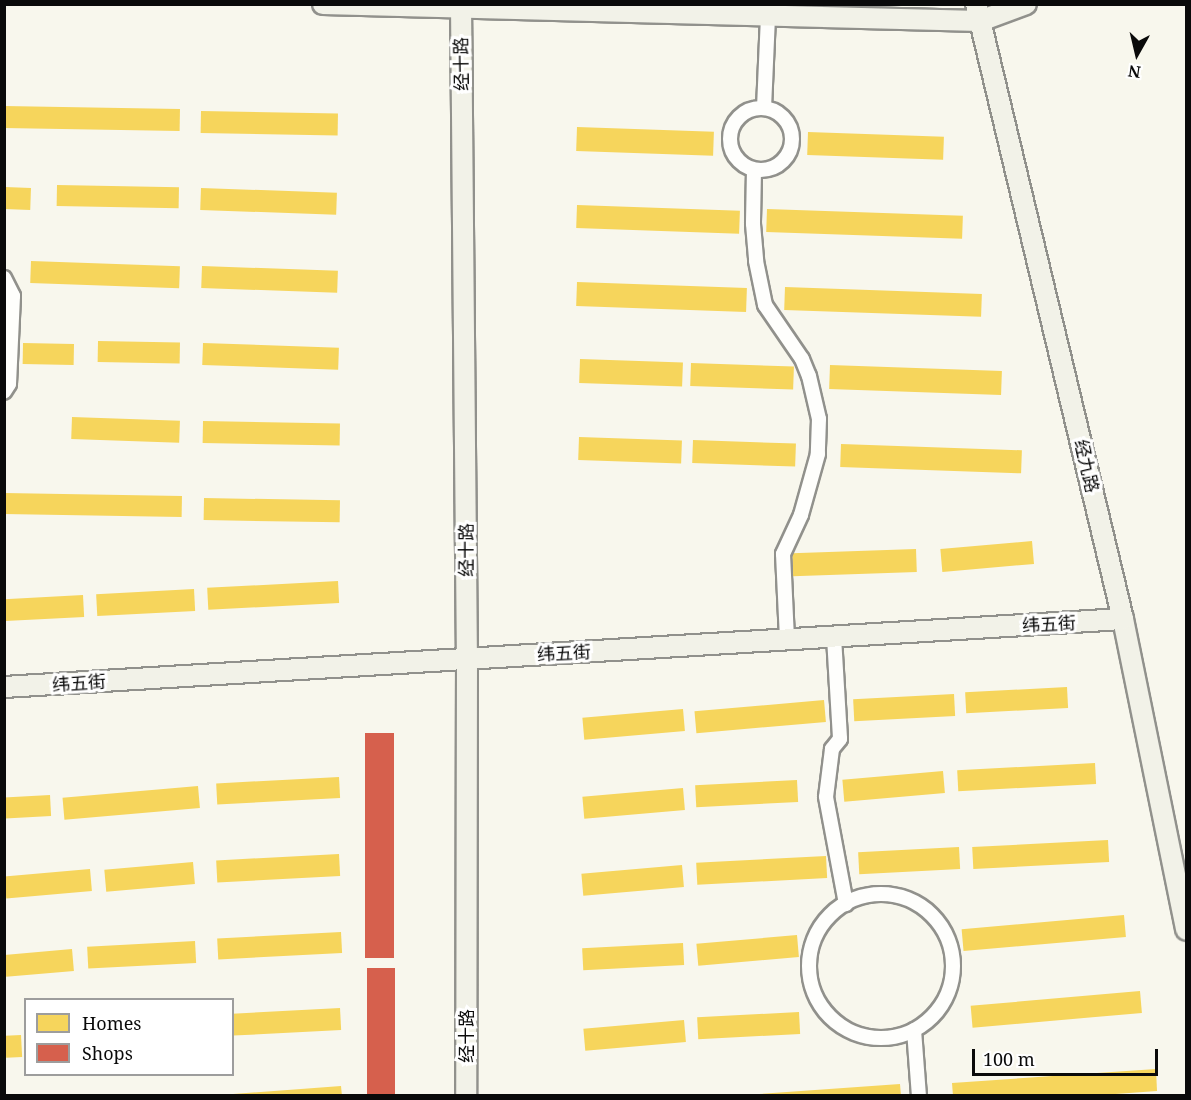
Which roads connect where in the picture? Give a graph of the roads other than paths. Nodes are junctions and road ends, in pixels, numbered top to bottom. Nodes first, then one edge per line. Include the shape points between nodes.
1 (323, 4) edge
2 (1026, 4) edge
3 (461, 6) edge
4 (978, 13) edge
5 (768, 15) junction
6 (764, 108) junction
7 (754, 170) junction
8 (4, 278) edge
9 (4, 392) edge
10 (1123, 619) junction
11 (834, 637) junction
12 (786, 640) junction
13 (467, 659) junction
14 (4, 687) edge
15 (846, 904) junction
16 (1186, 930) edge
17 (914, 1030) junction
18 (466, 1095) edge
19 (919, 1095) edge

1 - 3 street
2 - 4 street
3 - 5 street
3 - 13 street, 经十路
4 - 5 street
4 - 10 street, 经九路
5 - 6 street
6 - 7 street via 740,117 730,134 737,160
6 - 7 street via 787,122 792,134 791,148 785,160 774,168
7 - 12 street via 756,261 765,305 802,359 819,419 818,454 801,515 783,554
8 - 9 street via 13,296 9,384
10 - 11 street, 纬五街
10 - 16 street, 经九路
11 - 12 street, 纬五街
11 - 15 street via 840,739 832,749 826,797
12 - 13 street, 纬五街
13 - 14 street, 纬五街
13 - 18 street, 经十路
15 - 17 street via 826,921 812,947 810,976 820,1003 832,1018 857,1034 886,1038
15 - 17 street via 867,896 896,896 923,908 943,930 953,957 950,986 937,1012
17 - 19 street

